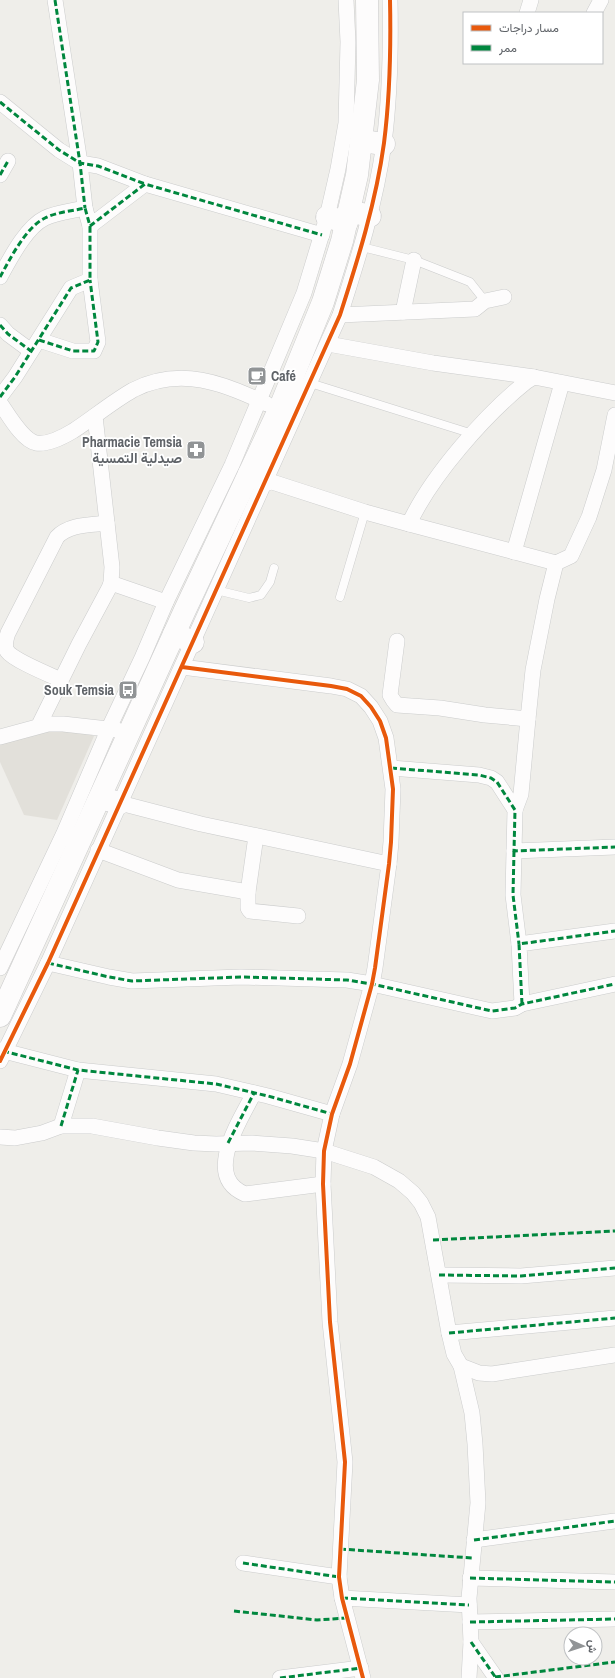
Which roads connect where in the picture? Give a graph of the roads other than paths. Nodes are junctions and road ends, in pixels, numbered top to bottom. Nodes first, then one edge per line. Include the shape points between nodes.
1 (54, 0) edge
2 (346, 0) edge
3 (367, 0) edge
4 (390, 0) edge
5 (531, 0) edge
6 (601, 0) edge
7 (527, 12) edge
8 (595, 12) edge
9 (0, 103) edge
10 (362, 141) junction
11 (384, 144) junction
12 (8, 160) dead end
13 (80, 163) junction
14 (0, 175) edge
15 (145, 184) junction
16 (85, 208) junction
17 (343, 220) junction
18 (90, 226) junction
19 (362, 247) junction
20 (414, 260) junction
21 (0, 277) edge
22 (90, 280) junction
23 (504, 297) dead end
24 (485, 301) junction
25 (403, 312) junction
26 (340, 315) junction
27 (0, 325) edge
28 (328, 344) junction
29 (35, 346) junction
30 (534, 377) junction
31 (310, 383) junction
32 (562, 383) junction
33 (615, 393) edge
34 (0, 397) edge
35 (259, 400) junction
36 (0, 403) edge
37 (287, 414) junction
38 (615, 415) edge
39 (95, 416) junction
40 (473, 434) junction
41 (258, 477) junction
42 (365, 512) junction
43 (107, 523) junction
44 (409, 524) junction
45 (514, 552) junction
46 (556, 563) junction
47 (274, 568) dead end
48 (111, 583) junction
49 (216, 590) junction
50 (340, 597) dead end
51 (166, 602) junction
52 (183, 638) junction
53 (397, 641) dead end
54 (182, 666) junction
55 (61, 680) junction
56 (528, 719) junction
57 (40, 725) junction
58 (109, 728) junction
59 (130, 731) junction
60 (0, 737) edge
61 (391, 768) junction
62 (110, 800) junction
63 (515, 810) junction
64 (256, 836) junction
65 (615, 847) edge
66 (98, 850) junction
67 (514, 851) junction
68 (389, 864) junction
69 (248, 892) junction
70 (298, 916) dead end
71 (615, 931) edge
72 (519, 944) junction
73 (48, 963) junction
74 (0, 968) edge
75 (372, 984) junction
76 (615, 984) edge
77 (522, 1004) junction
78 (0, 1016) edge
79 (1, 1054) edge
80 (78, 1070) junction
81 (254, 1093) junction
82 (332, 1114) junction
83 (61, 1126) junction
84 (0, 1137) edge
85 (228, 1142) junction
86 (324, 1151) junction
87 (323, 1184) junction
88 (615, 1268) edge
89 (439, 1275) junction
90 (615, 1318) edge
91 (449, 1332) junction
92 (615, 1355) edge
93 (461, 1366) junction
94 (615, 1521) edge
95 (474, 1540) junction
96 (243, 1563) dead end
97 (339, 1577) junction
98 (470, 1578) junction
99 (615, 1582) edge
100 (342, 1598) junction
101 (469, 1605) junction
102 (615, 1618) edge
103 (470, 1622) junction
104 (471, 1642) junction
105 (362, 1673) edge
106 (280, 1678) edge
107 (468, 1678) edge
108 (496, 1678) edge

1 - 13 street
2 - 17 street via 346,123 338,168
3 - 10 main road via 368,80
4 - 11 street via 390,80
5 - 7 street
6 - 8 street
9 - 13 street via 59,150
10 - 11 main road
10 - 17 main road via 357,175
11 - 17 street
12 - 14 street
13 - 15 street via 98,166
13 - 16 street
15 - 17 street
15 - 18 street
16 - 18 street
16 - 21 street via 43,219 23,240
17 - 19 street
17 - 35 street via 304,293
17 - 37 main road via 334,270
18 - 22 street
19 - 20 lane
19 - 26 street
20 - 24 lane via 470,282
20 - 25 street
22 - 29 street via 71,288
22 - 29 street via 98,342 94,351
23 - 24 street
24 - 25 street via 475,308
25 - 26 street
26 - 28 street
27 - 29 street via 8,334
28 - 30 street
28 - 31 street
29 - 34 street
30 - 32 street
30 - 40 street via 517,389
31 - 37 street
31 - 40 lane
32 - 33 street
32 - 45 street
35 - 37 street
35 - 39 street via 211,381 161,380 134,390
35 - 51 street via 232,465
36 - 39 street via 24,435 34,442 53,441
37 - 41 main road
38 - 46 street via 604,470 589,517 571,556
39 - 43 street
40 - 44 street via 418,506
41 - 42 street
41 - 49 street
41 - 52 main road
42 - 44 street
42 - 50 lane
43 - 48 street via 112,567
43 - 55 street via 73,527 57,537 8,633 5,647 9,653
44 - 45 street
45 - 46 street
46 - 56 street via 533,670
47 - 49 lane via 270,582 261,595 249,598
48 - 51 street
48 - 55 street
49 - 52 street
51 - 58 street
52 - 54 street
52 - 59 main road
53 - 56 street via 390,695 397,705
54 - 61 street via 347,689 361,696 380,721
54 - 62 street
55 - 57 street
56 - 63 street via 521,794
57 - 58 street
57 - 60 street
58 - 59 street
58 - 74 street via 64,833
59 - 62 main road
61 - 63 street via 472,774 491,778 502,788
61 - 68 street via 393,802
62 - 64 street
62 - 66 street
62 - 78 main road
63 - 67 street
64 - 68 street
64 - 69 street
65 - 67 street
66 - 69 street via 178,880
66 - 73 street
67 - 72 street via 513,895
68 - 75 street
69 - 70 street via 250,911
71 - 72 street
72 - 77 street
73 - 75 street via 132,981 241,977 347,980
73 - 79 street
75 - 77 street via 492,1011 515,1008
75 - 82 street via 350,1064
76 - 77 street
79 - 80 street
80 - 81 street via 216,1084
80 - 83 street
81 - 82 street
81 - 85 street
82 - 86 street
83 - 84 street via 28,1136
83 - 85 street via 92,1126 194,1143
85 - 86 street via 286,1145
85 - 87 street via 224,1169 236,1190 245,1194
86 - 87 street
86 - 89 street via 374,1167 399,1181 413,1193 428,1217
87 - 97 street via 330,1322 345,1462
88 - 89 street via 521,1276
89 - 91 street
90 - 91 street
91 - 93 street via 454,1354
92 - 93 street via 492,1374
93 - 95 street via 472,1413 475,1444 478,1503
94 - 95 street
95 - 98 street
96 - 97 street
97 - 100 street
98 - 99 street
98 - 101 street
100 - 101 street
100 - 105 street
101 - 103 street
102 - 103 street
103 - 104 street
104 - 107 street
104 - 108 street
105 - 106 street

